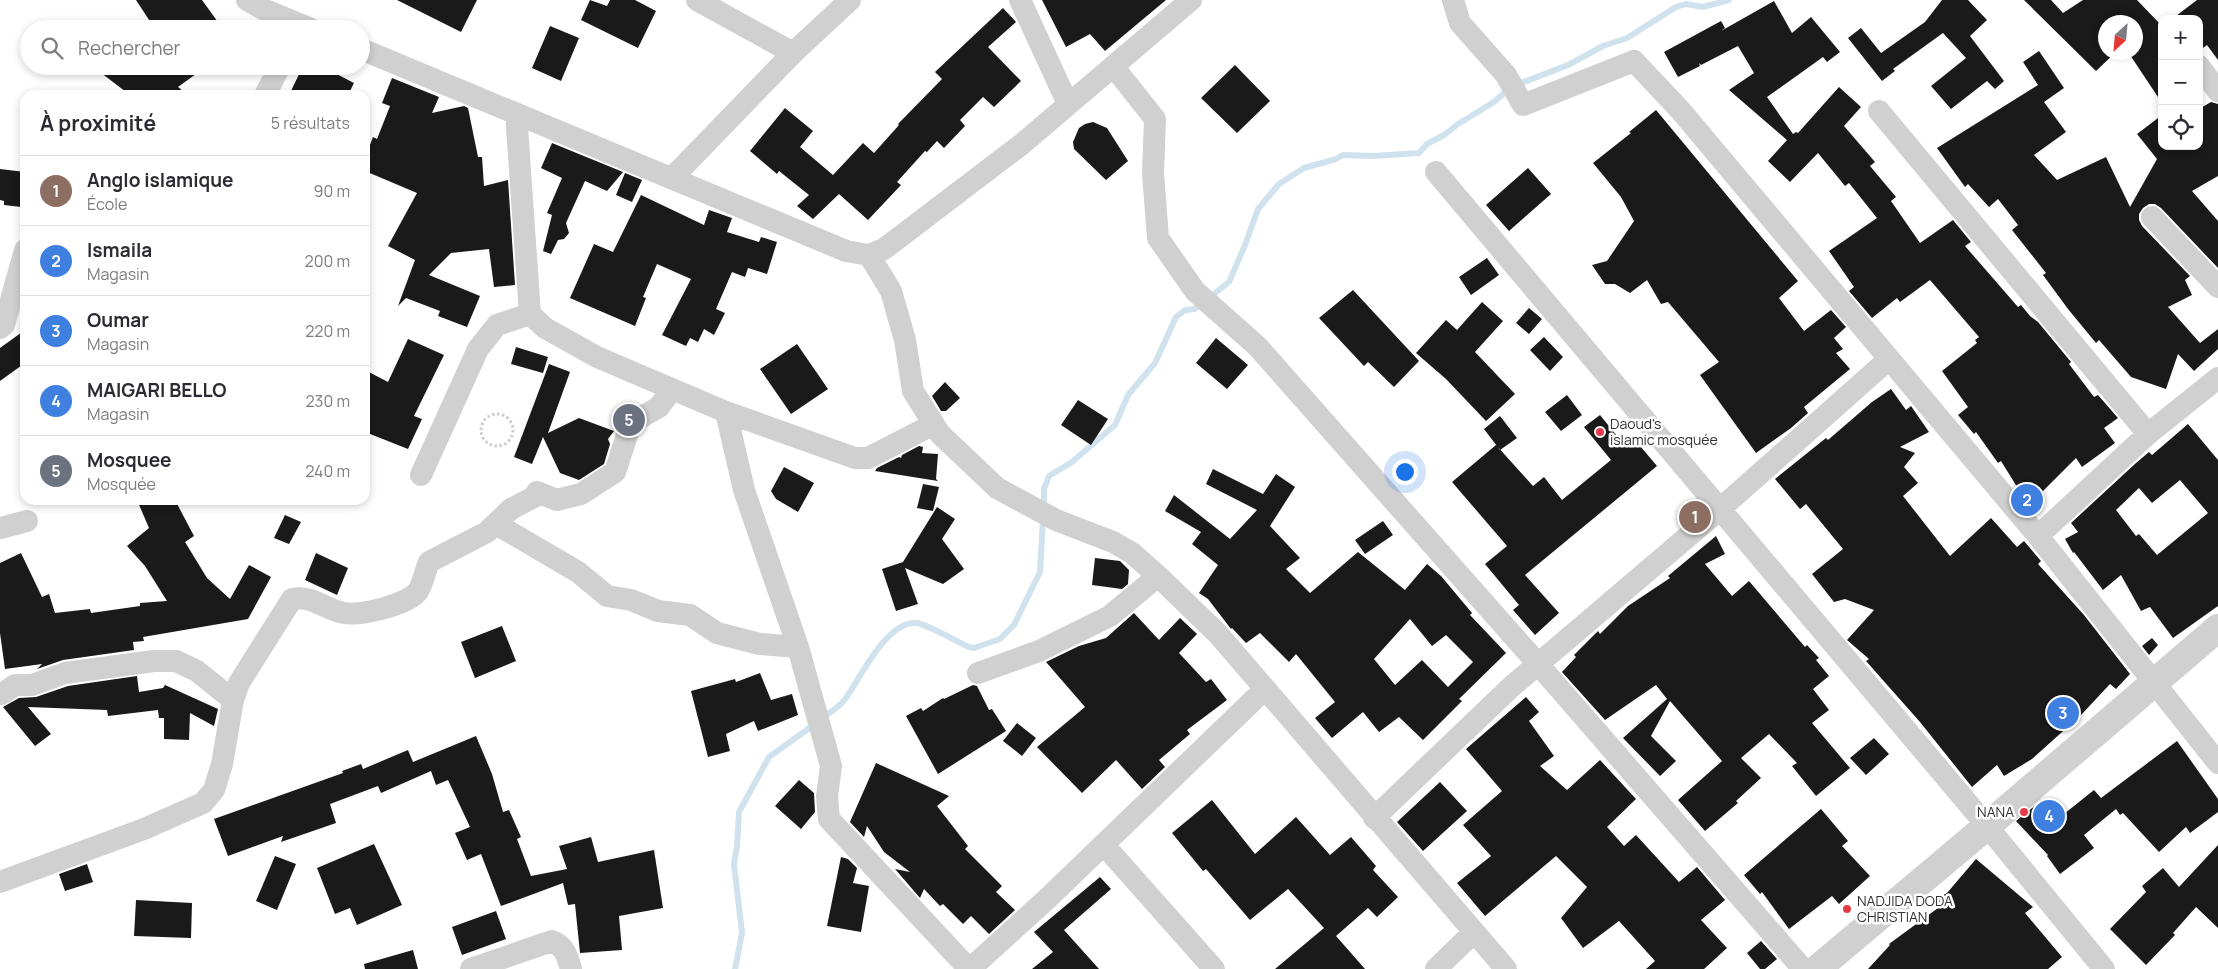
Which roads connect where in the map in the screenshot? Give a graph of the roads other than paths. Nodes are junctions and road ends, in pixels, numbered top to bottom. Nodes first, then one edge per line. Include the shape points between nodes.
1 (247, 0) edge
2 (697, 0) edge
3 (850, 0) edge
4 (1020, 0) edge
5 (1191, 0) edge
6 (1453, 0) edge
7 (288, 20) edge
8 (370, 53) edge
9 (793, 53) junction
10 (1113, 66) junction
11 (2203, 71) edge
12 (275, 75) edge
13 (267, 90) edge
14 (2218, 91) edge
15 (1068, 104) junction
16 (1879, 111) dead end
17 (516, 113) junction
18 (1436, 172) dead end
19 (673, 178) junction
20 (2152, 217) dead end
21 (869, 255) junction
22 (20, 268) edge
23 (2218, 286) edge
24 (530, 314) junction
25 (0, 328) edge
26 (1889, 358) junction
27 (2218, 378) edge
28 (672, 389) junction
29 (726, 412) junction
30 (934, 424) junction
31 (2148, 434) junction
32 (420, 475) dead end
33 (1719, 510) junction
34 (27, 521) dead end
35 (496, 524) junction
36 (0, 528) edge
37 (2038, 536) junction
38 (1158, 576) junction
39 (2218, 628) edge
40 (798, 647) junction
41 (1538, 664) junction
42 (978, 673) dead end
43 (2154, 684) junction
44 (1265, 689) junction
45 (2, 694) dead end
46 (233, 700) junction
47 (2218, 763) edge
48 (1374, 818) junction
49 (1987, 826) junction
50 (1104, 845) junction
51 (0, 882) edge
52 (1474, 932) junction
53 (471, 969) edge
54 (571, 969) edge
55 (970, 969) edge
56 (1214, 969) edge
57 (1436, 969) edge
58 (1506, 969) edge
59 (1802, 969) edge
60 (1817, 969) edge
61 (2104, 969) edge

1 - 7 street
2 - 9 street
3 - 9 street
4 - 15 street
5 - 10 street
6 - 26 street via 1460,23 1506,75 1523,104 1634,60 1681,111
8 - 17 street
9 - 19 street
10 - 15 street
10 - 41 street via 1155,120 1153,173 1158,238 1195,291 1257,346
11 - 14 street
12 - 13 street
15 - 21 street via 884,249
16 - 31 street
17 - 19 street
17 - 24 street
18 - 33 street
19 - 21 street via 846,251
20 - 23 street
21 - 30 street via 890,291 905,340 913,392
22 - 25 street via 4,325
24 - 28 street via 545,328 597,357
24 - 32 street via 497,325 478,349
26 - 33 street
26 - 37 street
27 - 31 street
28 - 29 street
28 - 35 street via 659,407 630,423 615,472 581,494 557,500 536,492 534,498 511,509
29 - 30 street via 855,458 868,458
29 - 40 street via 744,490
30 - 38 street via 940,434 997,488 1056,520 1113,542 1132,553
31 - 37 street
33 - 41 street
33 - 49 street
34 - 36 street
35 - 40 street via 578,572 607,596 631,600 658,611 690,615 717,634 760,644
35 - 46 street via 487,532 429,562 417,592 404,601 371,612 344,613 311,599 292,599 239,684
37 - 43 street
38 - 42 street via 1110,616 1039,651
38 - 44 street via 1218,634
39 - 43 street
40 - 55 street via 831,766 827,796 829,819
41 - 48 street
41 - 59 street
43 - 47 street
43 - 49 street
44 - 48 street
44 - 50 street
45 - 46 street via 15,685 32,685 65,673 176,661 197,671
46 - 51 street via 220,773 214,790 203,803 144,829
48 - 52 street
49 - 60 street
49 - 61 street
50 - 55 street
50 - 56 street
52 - 57 street
52 - 58 street
53 - 54 street via 552,941 560,944 567,954

